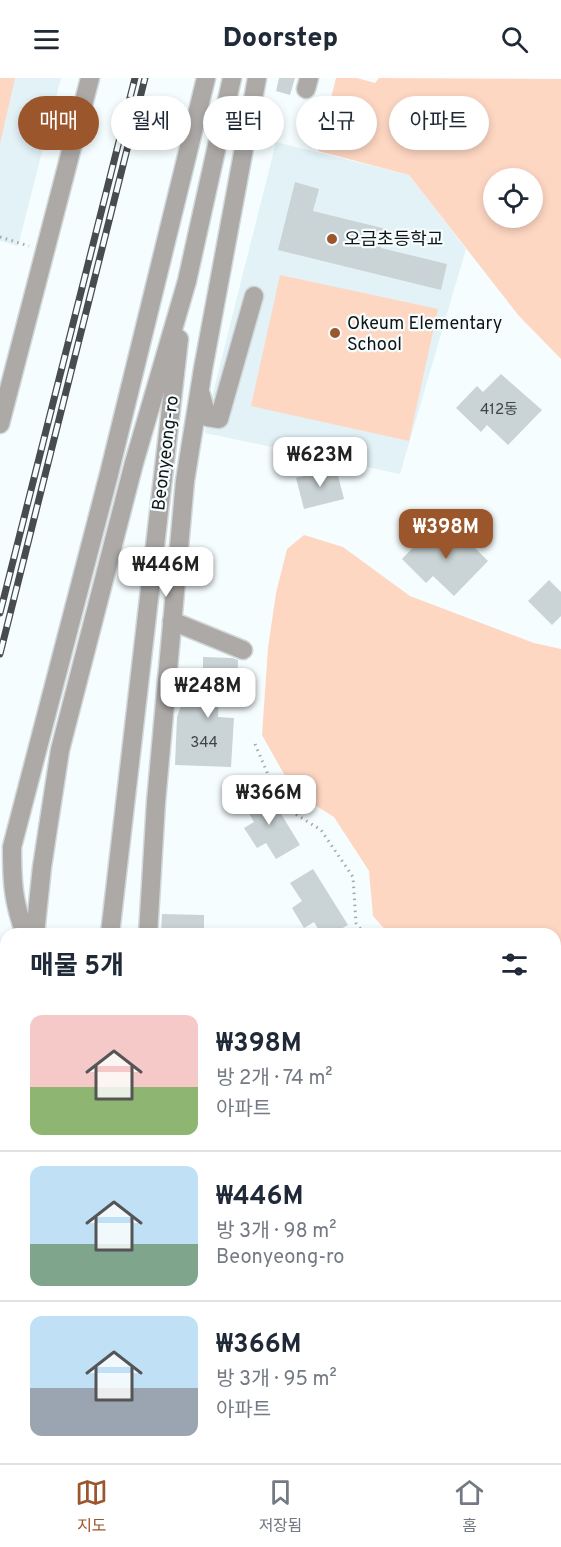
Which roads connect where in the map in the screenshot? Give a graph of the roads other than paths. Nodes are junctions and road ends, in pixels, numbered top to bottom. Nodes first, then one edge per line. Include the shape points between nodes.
1 (90, 78) edge
2 (206, 78) edge
3 (232, 78) edge
4 (256, 78) edge
5 (187, 281) junction
6 (254, 296) dead end
7 (200, 390) junction
8 (0, 424) edge
9 (172, 621) junction
10 (243, 650) dead end
11 (23, 928) edge
12 (35, 928) edge
13 (111, 928) edge
14 (148, 928) edge

1 - 8 street
2 - 11 street via 12,847 15,908
3 - 5 street, Beonyeong-ro
4 - 7 street
5 - 12 street, Beonyeong-ro via 134,463 60,750
5 - 13 street, Beonyeong-ro
6 - 7 street via 219,418 207,417
7 - 9 street via 185,481
9 - 10 street
9 - 14 street

